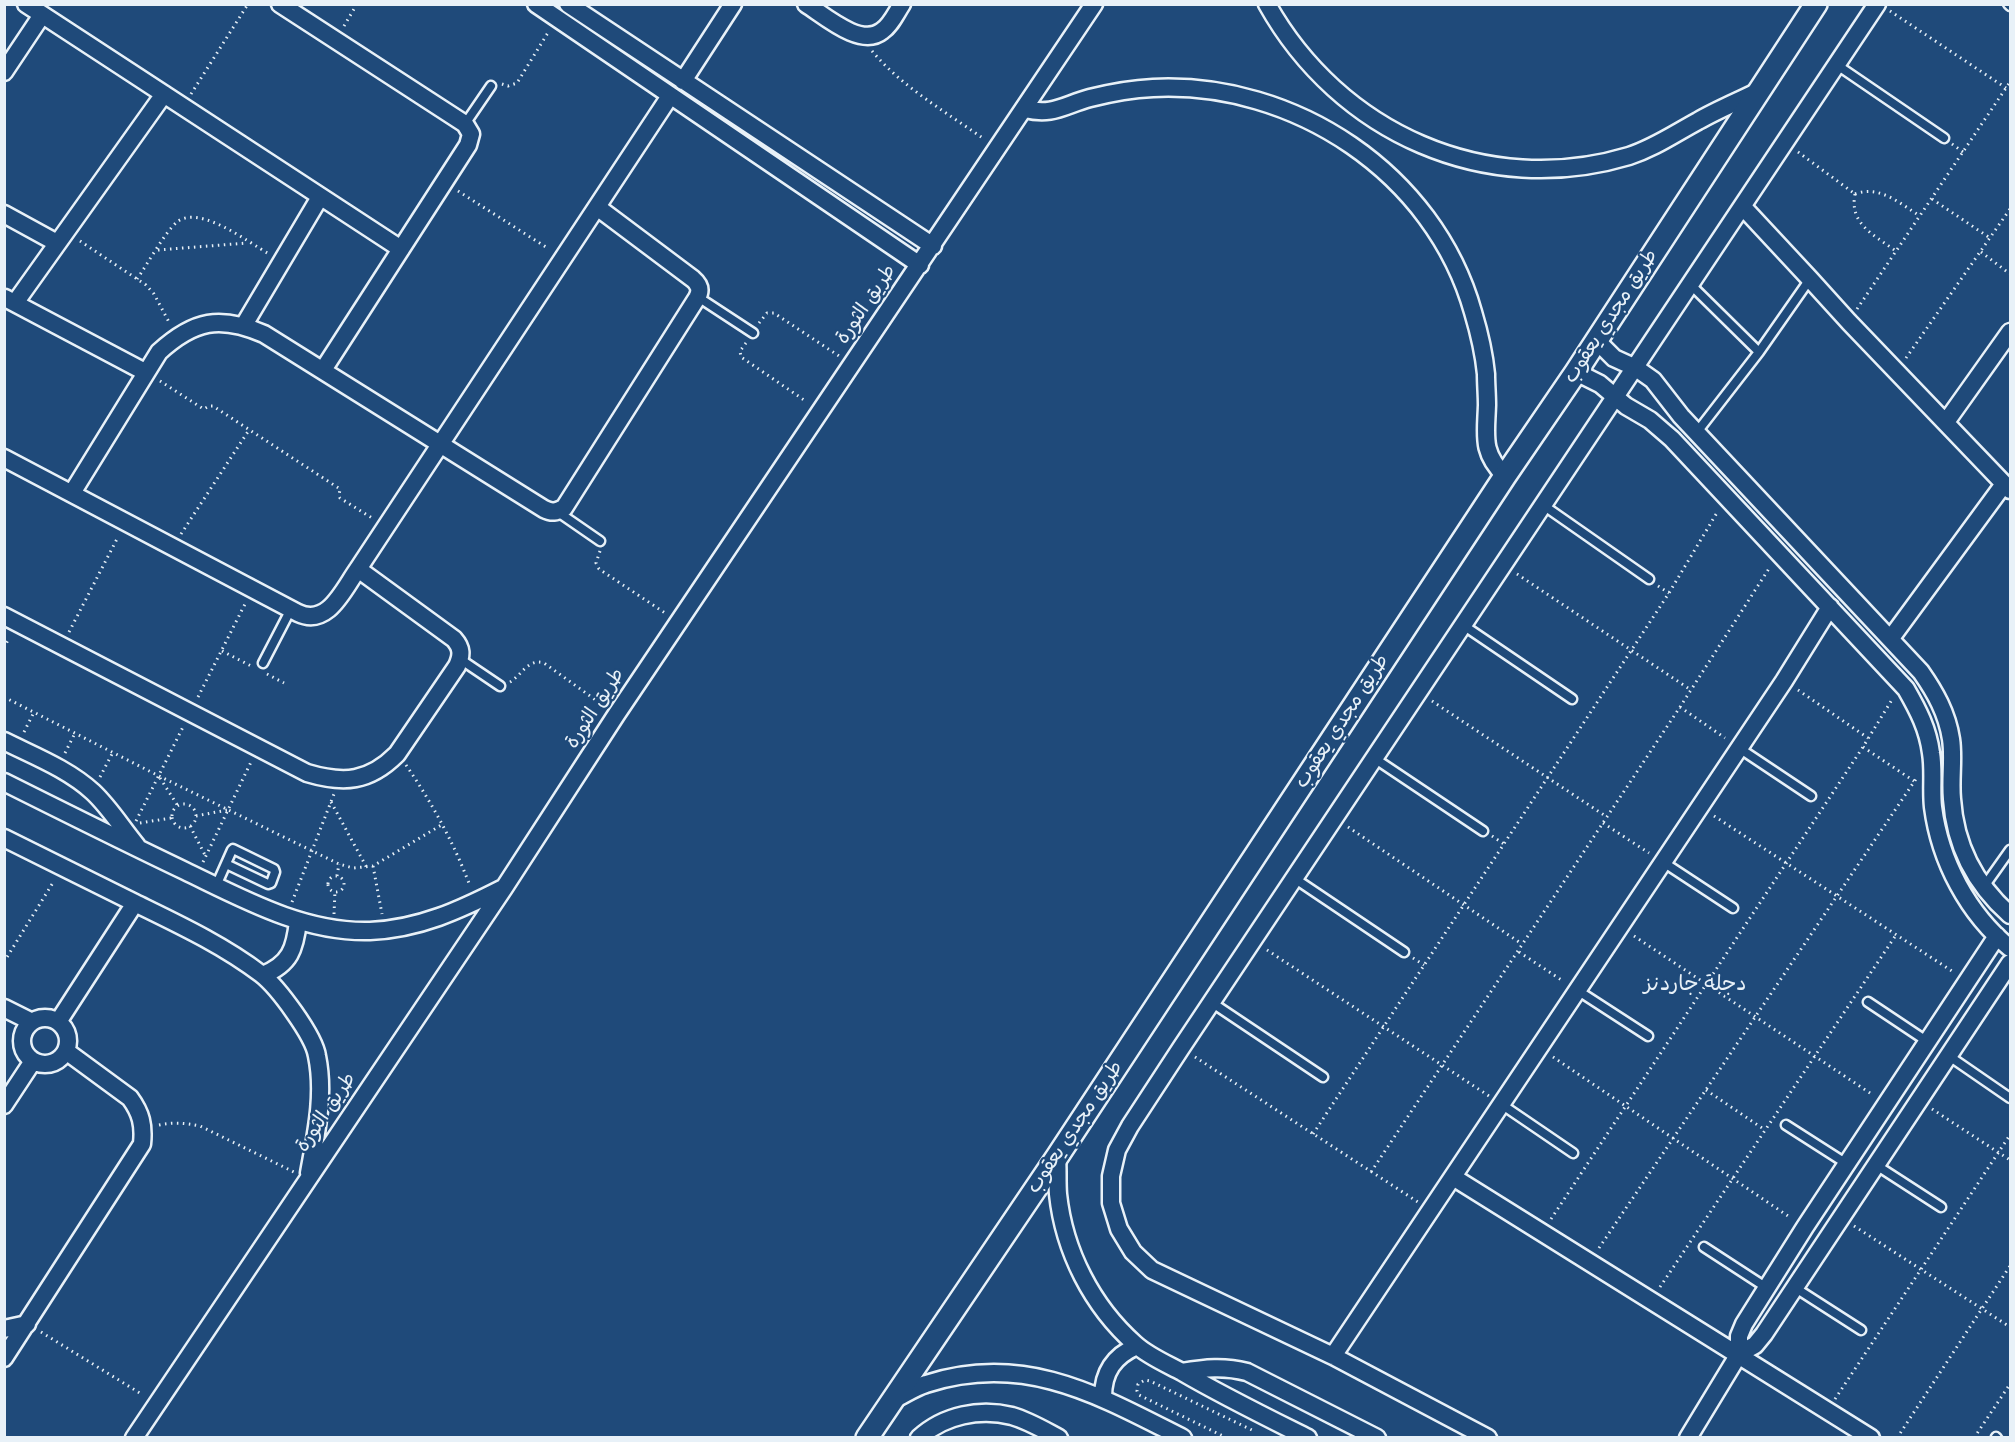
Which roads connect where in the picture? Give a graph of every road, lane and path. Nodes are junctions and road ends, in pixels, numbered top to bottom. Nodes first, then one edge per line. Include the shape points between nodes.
1 (26, 4) edge
2 (248, 4) edge
3 (280, 4) edge
4 (357, 4) edge
5 (536, 4) edge
6 (568, 4) edge
7 (733, 4) edge
8 (806, 4) edge
9 (902, 4) edge
10 (1094, 4) edge
11 (1268, 4) edge
12 (1816, 4) edge
13 (1877, 4) edge
14 (1881, 4) edge
15 (42, 15) junction
16 (557, 19) junction
17 (859, 36) junction
18 (334, 40) junction
19 (1837, 64) junction
20 (4, 72) edge
21 (683, 81) junction
22 (2010, 82) edge
23 (491, 86) joint
24 (2006, 88) junction
25 (1759, 91) junction
26 (164, 94) junction
27 (670, 96) junction
28 (182, 106) junction
29 (1025, 109) junction
30 (465, 124) junction
31 (1944, 138) dead end
32 (1786, 142) junction
33 (998, 149) junction
34 (444, 182) junction
35 (1855, 194) junction
36 (320, 197) junction
37 (1932, 199) junction
38 (597, 207) junction
39 (1743, 207) junction
40 (2010, 209) edge
41 (4, 214) edge
42 (1920, 216) junction
43 (61, 237) junction
44 (1990, 238) junction
45 (249, 243) junction
46 (933, 246) junction
47 (401, 249) junction
48 (157, 250) junction
49 (1897, 252) junction
50 (1981, 252) junction
51 (563, 258) junction
52 (282, 261) junction
53 (920, 265) junction
54 (2010, 274) edge
55 (137, 279) junction
56 (1810, 279) junction
57 (1690, 284) junction
58 (698, 297) junction
59 (10, 300) edge
60 (1849, 322) junction
61 (244, 325) junction
62 (2010, 332) edge
63 (753, 333) junction
64 (176, 336) junction
65 (1597, 340) junction
66 (1759, 352) junction
67 (852, 365) junction
68 (1636, 368) junction
69 (323, 370) junction
70 (146, 372) junction
71 (1576, 372) junction
72 (1897, 372) junction
73 (1615, 397) junction
74 (821, 412) junction
75 (1946, 422) junction
76 (249, 430) junction
77 (1697, 432) junction
78 (441, 443) junction
79 (4, 458) edge
80 (1505, 476) junction
81 (2007, 487) edge
82 (72, 493) junction
83 (1726, 496) junction
84 (1543, 505) junction
85 (558, 512) junction
86 (126, 522) junction
87 (386, 527) junction
88 (600, 541) joint
89 (172, 546) junction
90 (1779, 553) junction
91 (1503, 565) junction
92 (358, 569) junction
93 (1649, 579) dead end
94 (1830, 607) junction
95 (291, 609) junction
96 (4, 616) edge
97 (678, 623) junction
98 (1463, 625) junction
99 (1891, 638) junction
100 (62, 645) junction
101 (1631, 650) junction
102 (460, 659) junction
103 (263, 663) dead end
104 (1921, 672) junction
105 (1784, 681) junction
106 (500, 686) joint
107 (1904, 686) junction
108 (1691, 690) junction
109 (1418, 692) junction
110 (4, 697) edge
111 (1572, 699) dead end
112 (1680, 707) junction
113 (34, 712) junction
114 (616, 715) junction
115 (75, 733) junction
116 (1868, 738) junction
117 (11, 744) edge
118 (258, 747) junction
119 (1863, 747) junction
120 (1739, 748) junction
121 (112, 752) junction
122 (397, 754) junction
123 (1932, 754) junction
124 (1374, 759) junction
125 (57, 768) junction
126 (159, 776) junction
127 (1547, 778) junction
128 (339, 781) junction
129 (1915, 781) junction
130 (4, 782) edge
131 (92, 792) junction
132 (1811, 796) dead end
133 (331, 802) junction
134 (178, 806) junction
135 (1700, 807) junction
136 (228, 810) junction
137 (196, 816) junction
138 (172, 817) junction
139 (1335, 817) junction
140 (1607, 817) junction
141 (1603, 823) junction
142 (135, 824) dead end
143 (443, 825) junction
144 (190, 826) junction
145 (1483, 831) dead end
146 (4, 838) edge
147 (139, 849) junction
148 (2010, 850) edge
149 (31, 851) junction
150 (312, 851) junction
151 (4, 853) edge
152 (206, 857) junction
153 (1663, 862) junction
154 (1786, 863) junction
155 (226, 864) junction
156 (339, 864) junction
157 (373, 866) junction
158 (63, 867) junction
159 (367, 868) junction
160 (196, 876) junction
161 (337, 876) junction
162 (1294, 878) junction
163 (216, 886) junction
164 (504, 888) junction
165 (1983, 888) junction
166 (1837, 896) junction
167 (476, 902) junction
168 (135, 903) junction
169 (1463, 905) junction
170 (1733, 908) dead end
171 (2010, 915) edge
172 (292, 919) junction
173 (1620, 927) junction
174 (385, 930) junction
175 (1896, 934) junction
176 (1252, 940) junction
177 (2006, 941) edge
178 (1522, 945) junction
179 (1518, 951) junction
180 (1404, 952) dead end
181 (4, 962) edge
182 (2010, 963) edge
183 (263, 975) junction
184 (1968, 981) junction
185 (1706, 984) junction
186 (1577, 990) junction
187 (1212, 1002) junction
188 (1868, 1002) dead end
189 (4, 1008) edge
190 (1755, 1017) junction
191 (32, 1022) junction
192 (58, 1022) junction
193 (1383, 1026) junction
194 (1648, 1036) dead end
195 (1928, 1042) junction
196 (1181, 1047) junction
197 (1539, 1047) junction
198 (66, 1051) junction
199 (1949, 1056) junction
200 (1815, 1057) junction
201 (33, 1061) junction
202 (1442, 1065) junction
203 (1323, 1077) dead end
204 (1706, 1090) junction
205 (2010, 1098) edge
206 (1920, 1101) junction
207 (1501, 1104) junction
208 (1886, 1104) junction
209 (4, 1105) edge
210 (1626, 1106) junction
211 (1786, 1125) dead end
212 (1765, 1130) junction
213 (143, 1132) junction
214 (1313, 1134) junction
215 (2010, 1135) edge
216 (1674, 1138) junction
217 (2000, 1152) junction
218 (1573, 1153) dead end
219 (1057, 1157) junction
220 (2010, 1160) edge
221 (1847, 1164) junction
222 (1876, 1165) junction
223 (1371, 1172) junction
224 (1453, 1177) junction
225 (1733, 1178) junction
226 (308, 1180) junction
227 (1941, 1207) dead end
228 (1430, 1210) junction
229 (1840, 1217) junction
230 (1805, 1227) junction
231 (1542, 1232) junction
232 (1704, 1247) dead end
233 (1590, 1262) junction
234 (2010, 1266) edge
235 (1920, 1269) junction
236 (2006, 1272) junction
237 (2010, 1275) edge
238 (1794, 1287) junction
239 (1767, 1288) junction
240 (1651, 1300) junction
241 (1982, 1309) junction
242 (27, 1324) junction
243 (2010, 1328) edge
244 (4, 1329) edge
245 (1861, 1330) dead end
246 (1137, 1346) junction
247 (1739, 1354) junction
248 (1333, 1356) junction
249 (4, 1358) edge
250 (1182, 1372) junction
251 (2010, 1384) edge
252 (1103, 1397) junction
253 (891, 1401) junction
254 (157, 1404) junction
255 (1827, 1410) junction
256 (1160, 1431) edge
257 (1256, 1432) dead end
258 (134, 1437) edge
259 (867, 1437) edge
260 (920, 1437) edge
261 (1059, 1437) edge
262 (1183, 1437) edge
263 (1227, 1437) edge
264 (1308, 1437) edge
265 (1377, 1437) edge
266 (1488, 1437) edge
267 (1688, 1437) edge
268 (1871, 1437) edge
269 (1897, 1437) edge
270 (1974, 1437) edge

1 - 15 street
2 - 28 path
3 - 18 street
4 - 18 path
5 - 16 street
6 - 21 street
7 - 21 street
8 - 17 street
9 - 17 street via 882,32 871,37
10 - 29 street, طريق الثورة
11 - 25 street via 1293,46 1354,107 1430,148 1485,164 1562,168 1628,156 1655,147
12 - 25 street, طريق مجدي يعقوب
13 - 19 street
14 - 24 path
15 - 20 street
15 - 26 street
16 - 23 path via 517,83
16 - 27 street
17 - 33 path via 908,86
18 - 30 street
19 - 31 lane
19 - 32 street
21 - 46 street
22 - 24 path
23 - 30 lane
24 - 37 path
25 - 65 street, طريق مجدي يعقوب
26 - 28 street
26 - 43 street
27 - 38 street
27 - 53 street
28 - 36 street
29 - 33 street, طريق الثورة
29 - 80 street via 1053,111 1088,99 1152,88 1216,91 1289,111 1337,134 1363,153 1424,214 1462,279 1481,340 1486,372 1486,445
30 - 34 street via 470,140
32 - 35 path
32 - 39 street
33 - 46 street, طريق الثورة
34 - 47 street
34 - 51 path
35 - 42 path via 1875,190
35 - 49 path via 1854,214 1859,223
36 - 47 street
36 - 52 street
37 - 42 path
37 - 44 path
38 - 51 street
38 - 58 street via 693,279 699,287
39 - 56 street
39 - 57 street
40 - 44 path
41 - 43 street
42 - 49 path
43 - 55 path
43 - 59 street
44 - 50 path
45 - 48 path
45 - 48 path via 212,221 188,217 178,221
45 - 52 path
46 - 53 street, طريق الثورة
47 - 69 street
48 - 55 path
49 - 60 path
50 - 54 path
50 - 72 path
51 - 78 street
52 - 61 street
53 - 67 street, طريق الثورة
55 - 64 path via 153,294
56 - 60 street
56 - 66 lane
57 - 66 lane
57 - 68 street
58 - 63 lane
58 - 85 street
59 - 70 street
60 - 72 street
61 - 64 street via 220,322 197,326
61 - 69 street
62 - 75 street
63 - 67 path via 771,312
63 - 74 path via 740,351 741,357
64 - 70 street
65 - 68 street via 1614,358
65 - 71 street, طريق مجدي يعقوب
66 - 77 lane
67 - 74 street, طريق الثورة
68 - 73 street
68 - 77 street via 1653,380
69 - 78 street
70 - 76 path via 204,409 213,406
70 - 82 street
71 - 73 street
71 - 80 street, طريق مجدي يعقوب
72 - 75 street
73 - 83 street via 1662,429
73 - 84 street
74 - 97 street, طريق الثورة
75 - 81 street
76 - 87 path via 340,489 340,498
76 - 89 path
77 - 99 street
78 - 85 street via 544,509
78 - 87 street
79 - 82 street
80 - 219 street, طريق مجدي يعقوب
81 - 99 street
82 - 86 street
83 - 90 street
83 - 101 path
84 - 91 street
84 - 93 lane
85 - 88 lane
86 - 89 street
86 - 100 path
87 - 92 street
88 - 97 path via 596,563 599,569
89 - 95 street
90 - 94 street
90 - 108 path
91 - 98 street
91 - 101 path
92 - 95 street via 324,614 306,617
92 - 102 street via 454,639 459,645
94 - 105 street
94 - 107 street
95 - 103 lane
96 - 100 street
97 - 114 street, طريق الثورة
98 - 109 street
98 - 111 lane
99 - 104 street
100 - 118 street
101 - 108 path
101 - 127 path
102 - 106 lane
102 - 122 street
104 - 107 street
104 - 165 street via 1945,715 1951,739 1954,819 1965,855
105 - 116 path
105 - 120 street
106 - 114 path via 538,661
107 - 116 path
107 - 123 street via 1923,720
108 - 112 path
109 - 124 street
109 - 127 path
110 - 113 path
112 - 120 path
112 - 140 path
113 - 115 path
113 - 117 path
114 - 164 street, طريق الثورة
115 - 121 path
115 - 125 path
116 - 119 path
117 - 125 street
118 - 128 street via 307,773
118 - 136 path
119 - 129 path
119 - 154 path
120 - 132 lane
120 - 135 street
121 - 126 path
121 - 131 path
122 - 128 street via 370,774
122 - 143 path
123 - 129 path
123 - 177 street via 1933,805 1943,853 1965,896
124 - 139 street
124 - 145 lane
125 - 131 street
126 - 134 path
126 - 136 path
127 - 140 path
127 - 169 path
128 - 133 path
129 - 166 path
130 - 147 street
131 - 147 street
133 - 150 path
133 - 159 path
134 - 137 path via 190,806
134 - 138 path
135 - 153 street
135 - 154 path
136 - 137 path
136 - 150 path
136 - 152 path
137 - 144 path
138 - 142 path
138 - 144 path via 179,827
139 - 162 street
139 - 169 path
140 - 141 path
141 - 153 path
141 - 178 path
143 - 157 path
143 - 167 path
144 - 152 path
146 - 149 street
147 - 160 street
148 - 165 lane
149 - 151 street
149 - 158 street
150 - 156 path
150 - 172 path
152 - 160 path
153 - 170 lane
153 - 173 street
154 - 166 path
154 - 185 path
155 - 155 lane via 233,849 275,872 267,884
155 - 163 lane
156 - 159 path
156 - 161 path
157 - 159 path
157 - 174 path
158 - 168 street
158 - 181 path
160 - 163 street
161 - 161 path via 344,882 340,891 330,889 328,883
162 - 176 street
162 - 180 lane
163 - 172 street
164 - 167 street
164 - 226 street, طريق الثورة
165 - 171 street
166 - 175 path
166 - 190 path
167 - 174 street via 417,925
168 - 183 street via 221,947
168 - 192 street
169 - 178 path
169 - 193 path
172 - 174 street via 342,929
172 - 183 street via 297,937 292,950 285,962
173 - 185 path
173 - 186 street
175 - 184 path
175 - 200 path
176 - 187 street
176 - 193 path
177 - 184 street
178 - 179 path
179 - 186 path
179 - 202 path
182 - 199 street
183 - 226 street via 295,1011 317,1053 321,1091
184 - 195 street
185 - 190 path
185 - 210 path
186 - 194 lane
186 - 197 street
187 - 196 street
187 - 203 lane
188 - 195 lane
189 - 191 street
190 - 200 path
190 - 204 path
191 - 192 street via 45,1018
191 - 201 street via 21,1038 24,1052
192 - 198 street via 67,1035
193 - 202 path
193 - 214 path
195 - 208 street
196 - 214 path
196 - 248 street via 1117,1150 1111,1176 1111,1203 1119,1229 1133,1252 1152,1270
197 - 207 street
197 - 210 path
198 - 201 street via 55,1062
198 - 213 street via 130,1098 142,1119
199 - 205 lane
199 - 206 street
200 - 208 path
200 - 212 path
201 - 209 street
202 - 207 path
202 - 223 path
204 - 212 path
204 - 216 path
206 - 217 path
206 - 222 street
207 - 218 lane
207 - 224 street
208 - 221 street
210 - 216 path
210 - 231 path
211 - 221 lane
212 - 225 path
213 - 226 path via 171,1122 200,1126
213 - 242 street via 142,1144
214 - 223 path
215 - 217 path
216 - 225 path
216 - 233 path
217 - 220 path
217 - 235 path
219 - 246 street via 1058,1194 1075,1260 1110,1319
219 - 253 street, طريق مجدي يعقوب
221 - 230 street
222 - 227 lane
222 - 229 street
223 - 228 path
224 - 228 street
224 - 231 street
225 - 230 path
225 - 240 path
226 - 254 street, طريق الثورة
228 - 248 street
229 - 235 path
229 - 238 street
230 - 239 street
231 - 233 street
232 - 239 lane
233 - 240 street
234 - 236 path
235 - 241 path
235 - 255 path
236 - 237 path
236 - 241 path
238 - 245 lane
238 - 247 street via 1755,1345
239 - 247 street via 1738,1336
240 - 247 street
241 - 243 path
241 - 269 path
242 - 244 street
242 - 249 street
242 - 254 path
246 - 250 street
246 - 252 street via 1110,1365
247 - 255 street
247 - 267 street
248 - 266 street
250 - 264 street
250 - 265 street via 1213,1367 1247,1372
251 - 270 path
252 - 253 street via 1032,1375 990,1372 924,1384
252 - 256 street
253 - 259 street, طريق مجدي يعقوب
254 - 258 street, طريق الثورة
255 - 268 street
256 - 262 street
257 - 263 path via 1150,1381 1138,1384 1139,1395
260 - 261 street via 951,1419 982,1413 1014,1417

